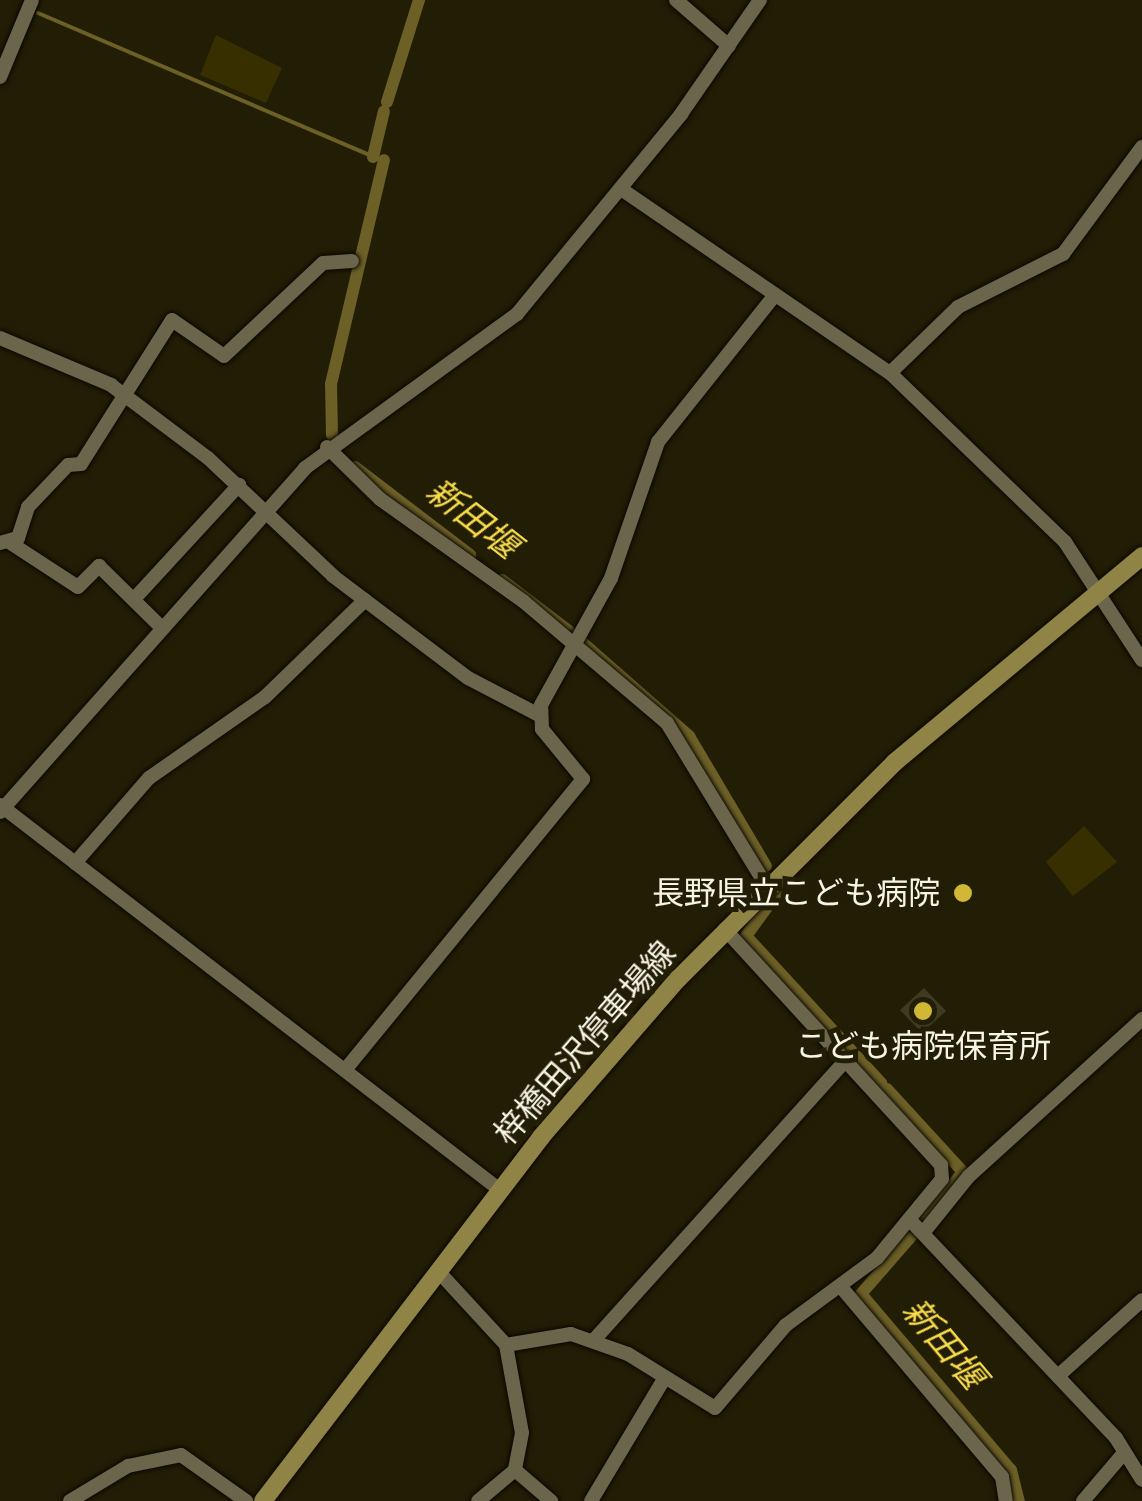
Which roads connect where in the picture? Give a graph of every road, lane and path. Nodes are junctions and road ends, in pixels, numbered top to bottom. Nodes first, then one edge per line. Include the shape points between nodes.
1 (32, 0) edge
2 (676, 0) edge
3 (760, 0) edge
4 (728, 46) junction
5 (0, 76) edge
6 (1140, 155) edge
7 (621, 189) junction
8 (352, 261) dead end
9 (775, 295) junction
10 (0, 338) edge
11 (890, 373) junction
12 (127, 398) junction
13 (328, 447) junction
14 (239, 485) junction
15 (266, 510) junction
16 (5, 542) edge
17 (1142, 556) edge
18 (1095, 593) junction
19 (134, 598) junction
20 (365, 600) junction
21 (162, 628) junction
22 (574, 647) junction
23 (1142, 660) edge
24 (539, 714) junction
25 (1, 809) edge
26 (75, 863) junction
27 (766, 886) junction
28 (725, 929) junction
29 (1142, 1018) edge
30 (844, 1061) junction
31 (345, 1070) junction
32 (500, 1190) junction
33 (909, 1219) junction
34 (923, 1232) junction
35 (438, 1271) junction
36 (841, 1287) junction
37 (1142, 1300) edge
38 (594, 1341) junction
39 (506, 1345) junction
40 (1058, 1376) junction
41 (664, 1380) junction
42 (1123, 1454) junction
43 (515, 1470) junction
44 (1142, 1480) edge
45 (70, 1501) edge
46 (246, 1501) edge
47 (263, 1501) edge
48 (478, 1501) edge
49 (551, 1501) edge
50 (591, 1501) edge
51 (1006, 1501) edge
52 (1084, 1501) edge

1 - 5 street
2 - 4 street
3 - 4 street
4 - 7 street
6 - 11 street via 1063,254 958,308
7 - 9 street
7 - 13 street via 496,334
8 - 12 street via 323,263 224,356 172,320 136,368
9 - 11 street
9 - 22 street via 658,442 646,497
10 - 12 street
11 - 18 street via 1056,532
12 - 14 street
12 - 16 street via 81,464 68,465 28,506
13 - 15 street
13 - 22 street via 380,499
14 - 15 street
14 - 19 street
15 - 20 street
15 - 21 street
16 - 19 street via 78,588 99,566
17 - 18 main road, 梓橋田沢停車場線
18 - 23 street
18 - 27 main road, 梓橋田沢停車場線
19 - 21 street
20 - 24 street via 468,678
20 - 26 street via 264,697 163,766
21 - 25 street
22 - 24 street
22 - 27 street via 678,734
24 - 31 street via 583,779
25 - 26 street
26 - 31 street
27 - 28 main road, 梓橋田沢停車場線
28 - 30 street
28 - 32 main road, 梓橋田沢停車場線
29 - 34 street via 970,1176
30 - 33 street via 941,1166 942,1178
30 - 38 street
31 - 32 street
32 - 35 main road, 梓橋田沢停車場線
33 - 34 street
33 - 36 street
34 - 40 street
35 - 39 street
35 - 47 main road, 梓橋田沢停車場線
36 - 41 street via 786,1325 714,1408
36 - 51 street via 1002,1477
37 - 40 street
38 - 39 street via 555,1333
38 - 41 street
39 - 43 street via 522,1433
40 - 42 street
41 - 50 street
42 - 44 street
42 - 52 street
43 - 48 street
43 - 49 street
45 - 46 street via 128,1466 181,1455

